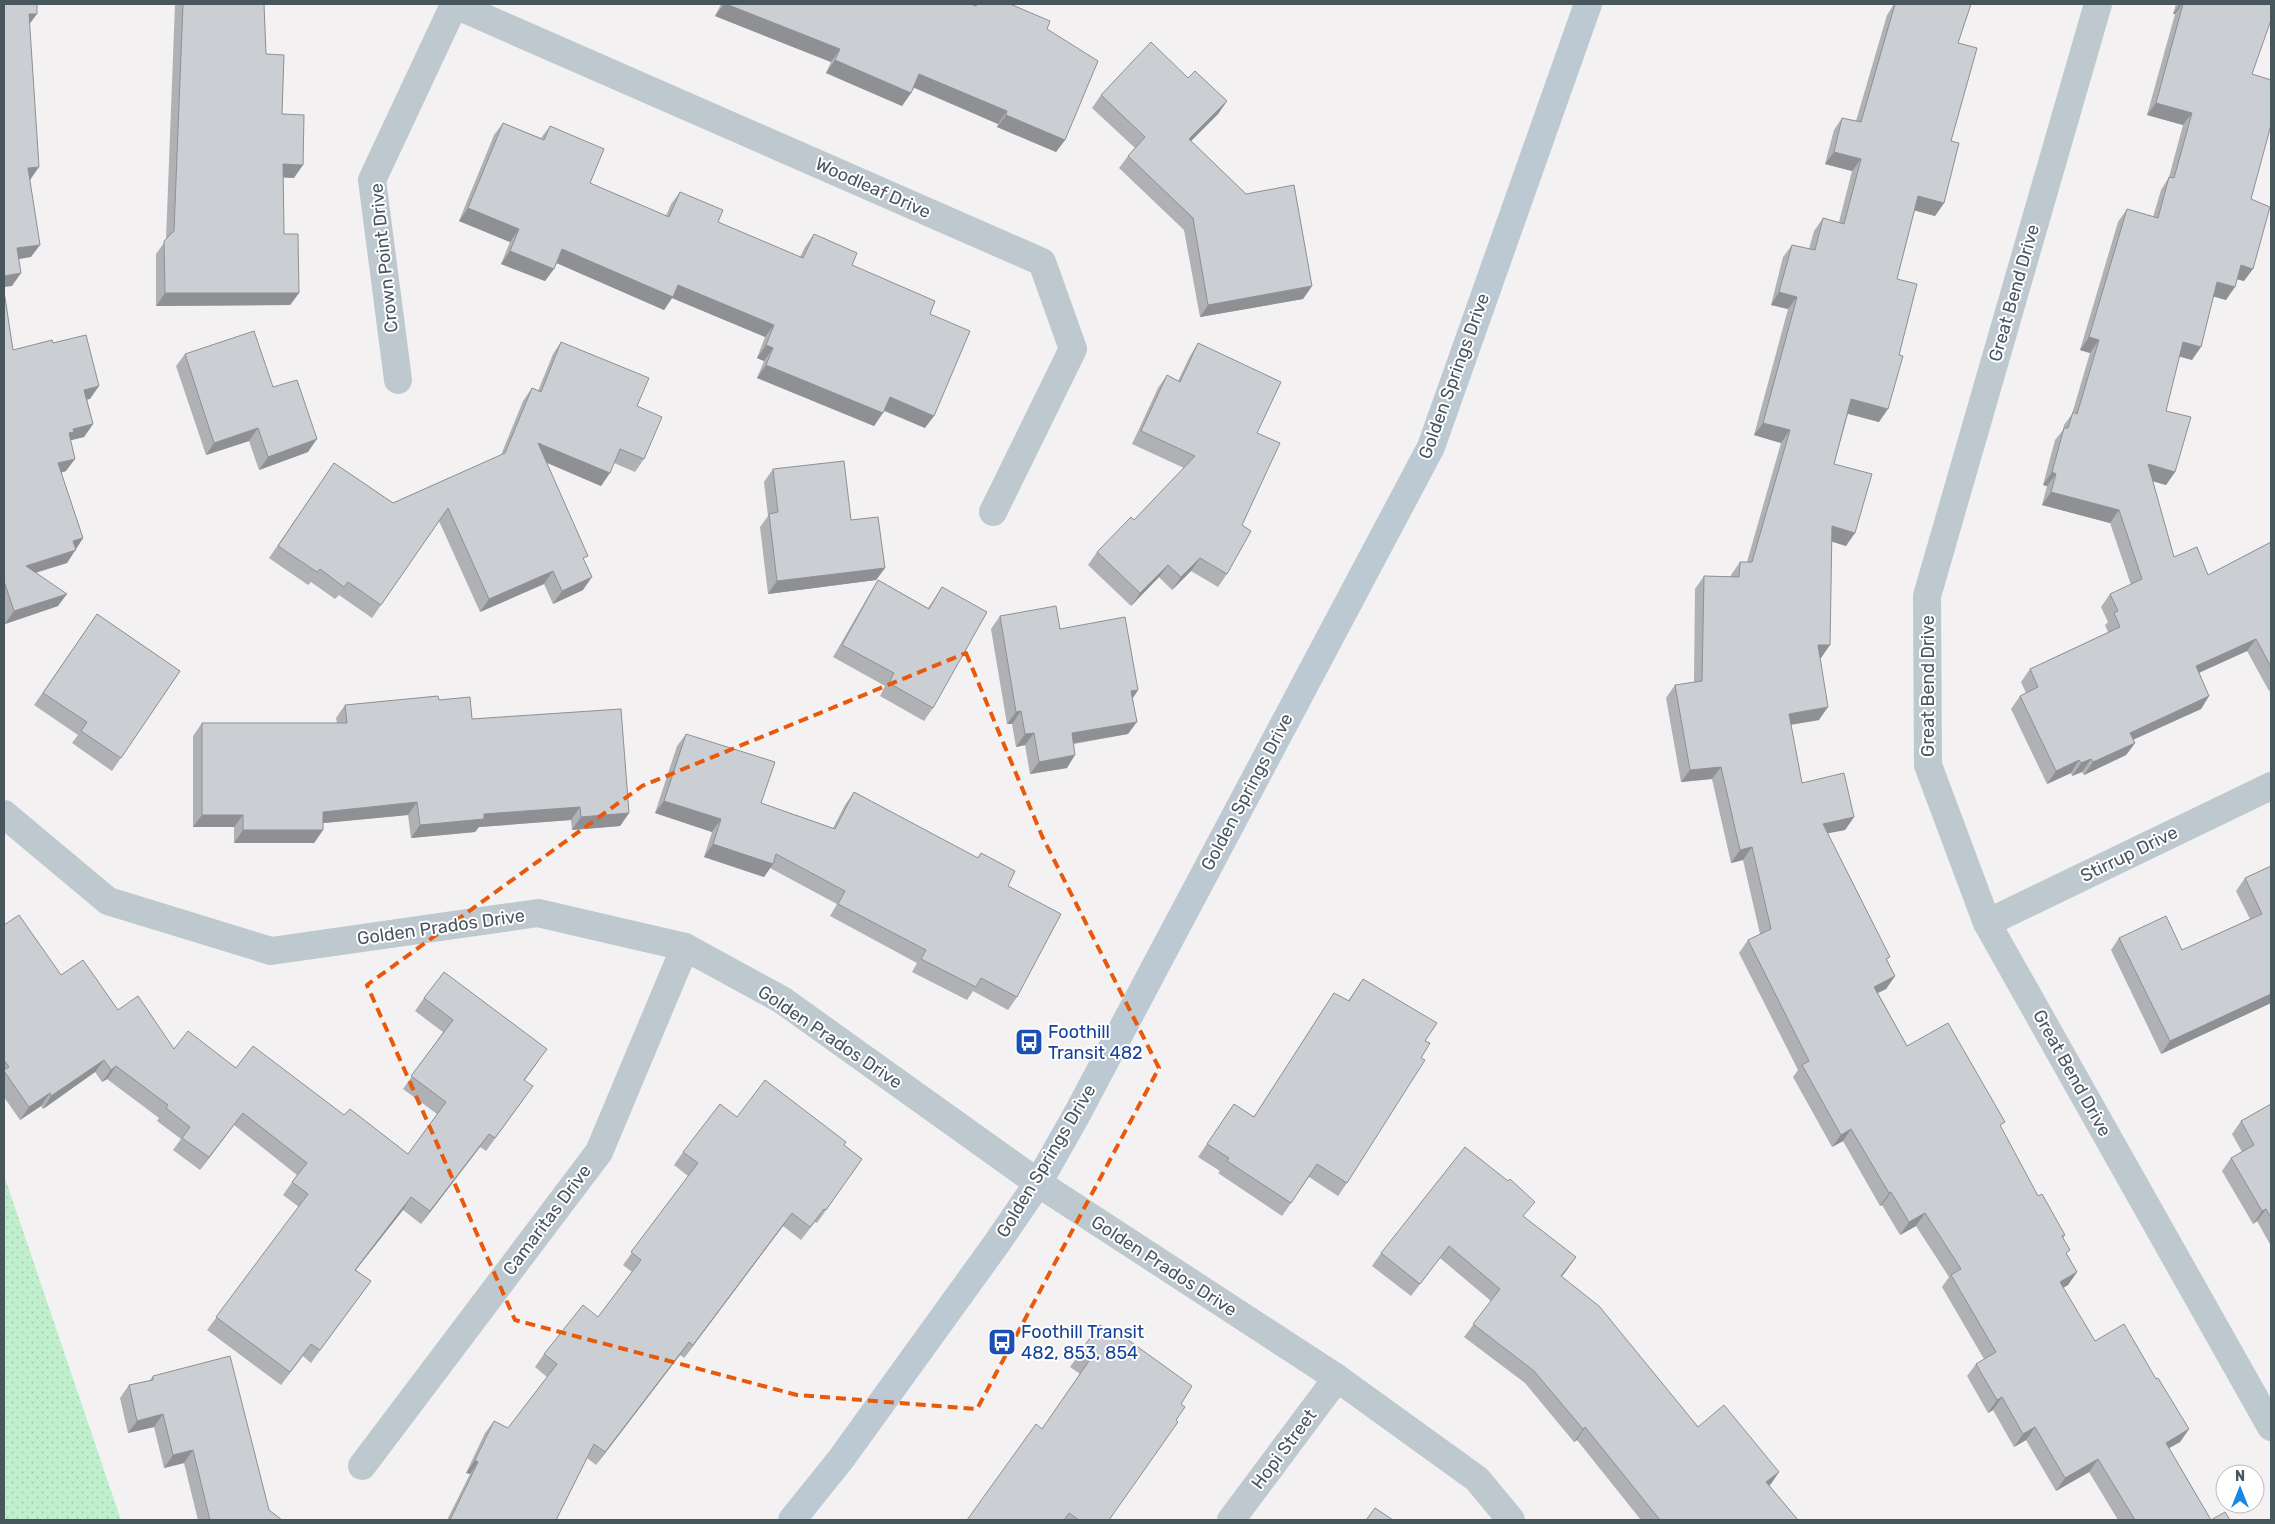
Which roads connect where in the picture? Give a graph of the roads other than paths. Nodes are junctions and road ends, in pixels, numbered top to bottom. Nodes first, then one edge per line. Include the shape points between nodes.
1 (454, 4) edge
2 (1588, 4) edge
3 (2098, 4) edge
4 (398, 380) dead end
5 (993, 512) dead end
6 (2271, 786) edge
7 (4, 814) edge
8 (1987, 923) junction
9 (685, 948) junction
10 (1038, 1183) junction
11 (1337, 1378) junction
12 (2271, 1427) edge
13 (362, 1466) dead end
14 (792, 1520) edge
15 (1231, 1520) edge
16 (1511, 1520) edge

1 - 4 street, Crown Point Drive via 372,180
1 - 5 street, Woodleaf Drive via 1042,262 1073,348
2 - 10 main road, Golden Springs Drive via 1431,447
3 - 8 street, Great Bend Drive via 1927,596 1928,764
6 - 8 street, Stirrup Drive
7 - 9 street, Golden Prados Drive via 108,901 271,951 538,913
8 - 12 street, Great Bend Drive
9 - 10 street, Golden Prados Drive via 782,1000
9 - 13 street, Camaritas Drive via 599,1152
10 - 11 street, Golden Prados Drive
10 - 14 main road, Golden Springs Drive via 847,1451
11 - 15 street, Hopi Street
11 - 16 street, Golden Prados Drive via 1476,1479

